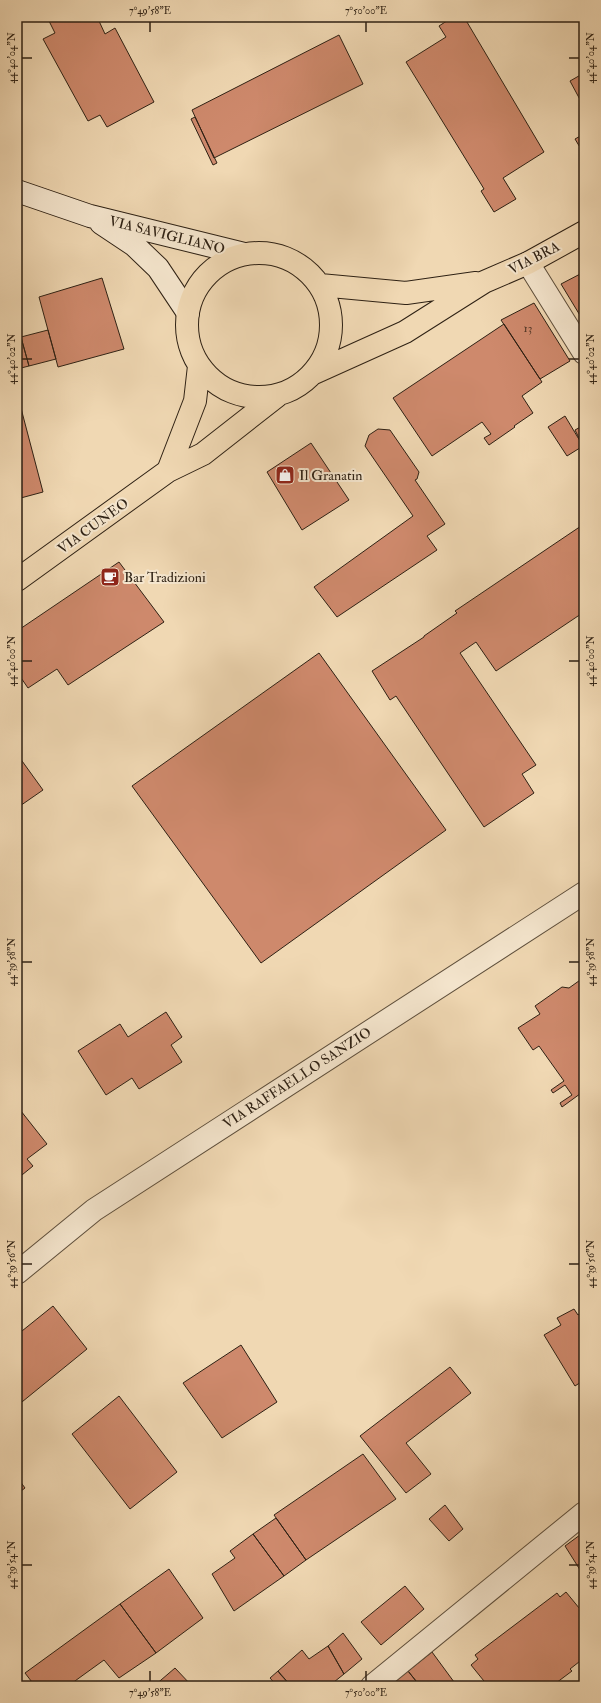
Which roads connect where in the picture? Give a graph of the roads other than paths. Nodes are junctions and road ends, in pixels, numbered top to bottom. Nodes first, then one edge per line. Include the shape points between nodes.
1 (17, 191) edge
2 (90, 216) junction
3 (584, 232) edge
4 (244, 254) junction
5 (528, 263) junction
6 (484, 282) junction
7 (320, 285) junction
8 (188, 313) junction
9 (584, 353) edge
10 (199, 366) junction
11 (314, 373) junction
12 (277, 396) junction
13 (168, 471) junction
14 (17, 580) edge
15 (584, 893) edge
16 (17, 1273) edge
17 (584, 1513) edge
18 (372, 1686) edge

1 - 2 street, VIA SAVIGLIANO
2 - 4 street, VIA SAVIGLIANO
2 - 8 street, VIA SAVIGLIANO via 134,245 158,268
3 - 5 main road, VIA BRA
4 - 7 main road via 266,253 287,258 306,269
4 - 8 main road via 224,262 207,275 195,292
5 - 6 main road, VIA BRA
5 - 9 street
6 - 7 main road via 406,293
6 - 11 main road via 405,332
7 - 11 main road via 330,306 332,330 327,353
8 - 10 main road via 187,331 191,350
10 - 12 main road via 214,383 233,393 255,398
10 - 13 main road via 195,401
11 - 12 main road via 297,388
12 - 13 main road, VIA CUNEO via 203,454
13 - 14 main road, VIA CUNEO
15 - 16 street, VIA RAFFAELLO SANZIO via 94,1210
17 - 18 street

